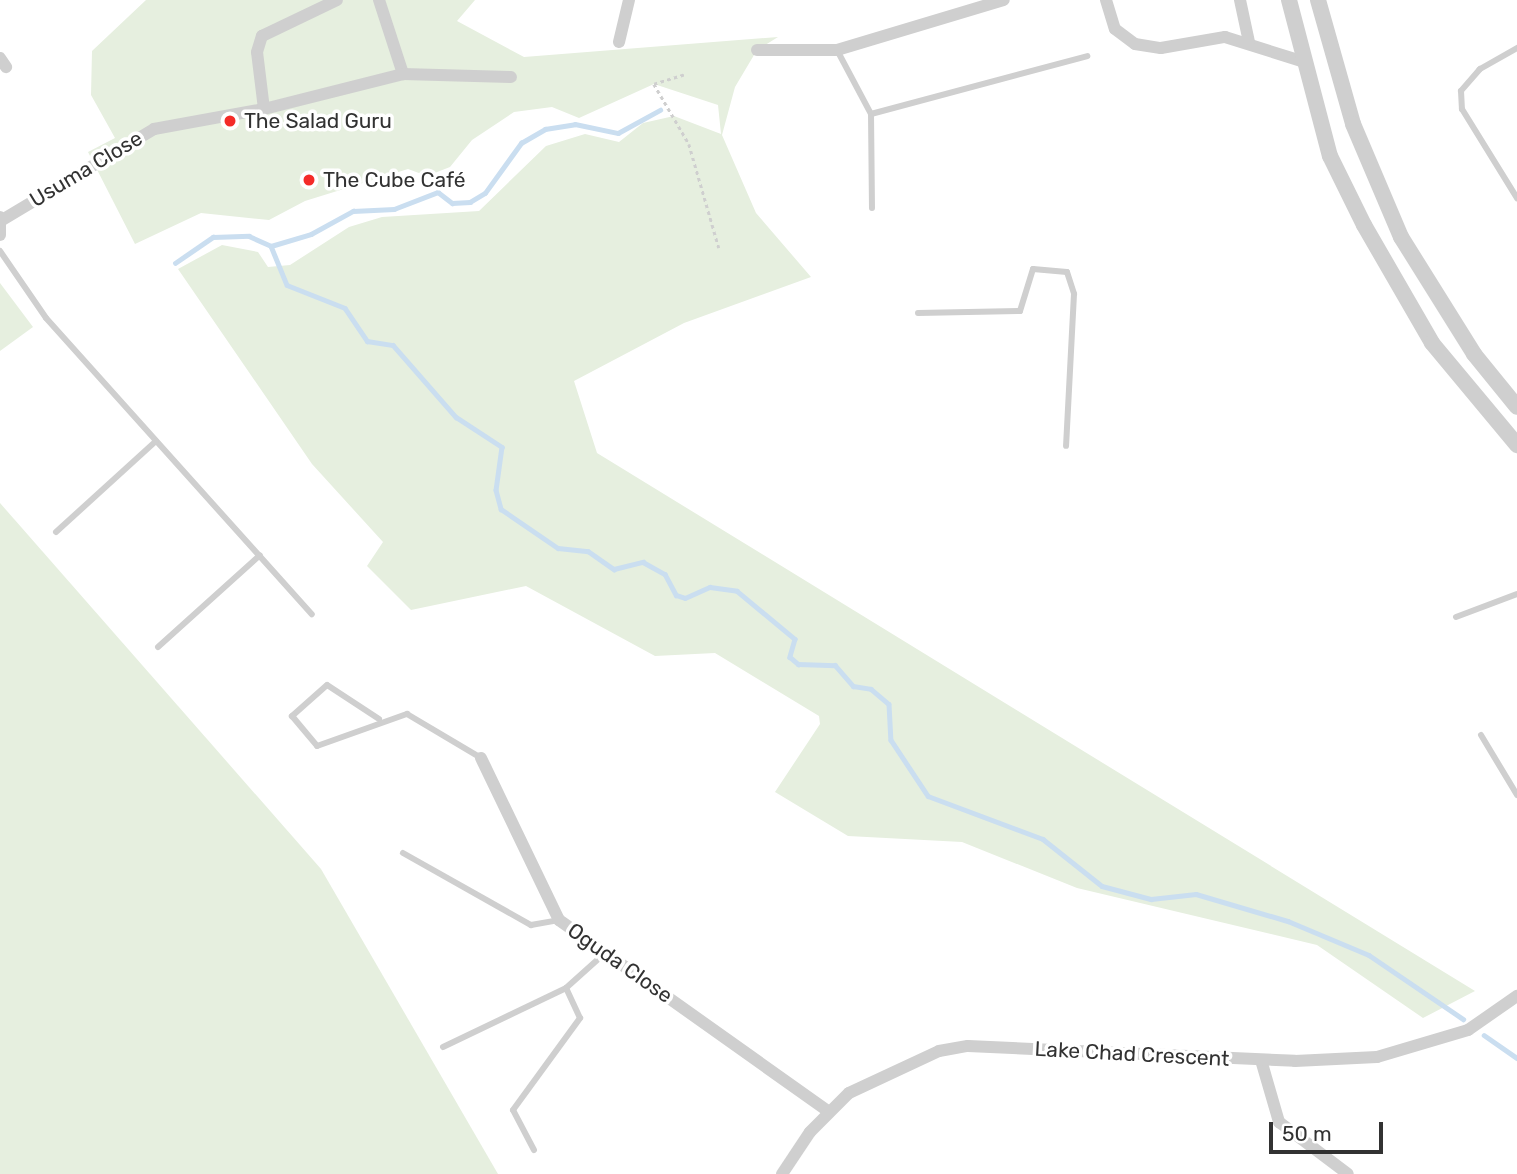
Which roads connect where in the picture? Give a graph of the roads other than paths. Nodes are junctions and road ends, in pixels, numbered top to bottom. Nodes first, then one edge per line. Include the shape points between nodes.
1 (337, 0) edge
2 (379, 0) edge
3 (629, 0) edge
4 (1004, 0) edge
5 (1106, 0) edge
6 (1240, 0) edge
7 (1290, 0) edge
8 (1318, 0) edge
9 (619, 42) dead end
10 (1249, 42) junction
11 (1517, 48) edge
12 (757, 50) dead end
13 (837, 50) junction
14 (1087, 56) dead end
15 (1301, 61) junction
16 (403, 74) junction
17 (511, 77) dead end
18 (264, 109) junction
19 (871, 114) junction
20 (1517, 198) edge
21 (872, 208) dead end
22 (1, 218) edge
23 (0, 235) edge
24 (0, 251) edge
25 (918, 313) dead end
26 (1517, 407) edge
27 (156, 441) junction
28 (1517, 445) edge
29 (1066, 446) dead end
30 (56, 532) dead end
31 (260, 555) junction
32 (1517, 594) edge
33 (312, 614) dead end
34 (1457, 618) dead end
35 (158, 647) dead end
36 (379, 719) junction
37 (1481, 735) dead end
38 (481, 758) joint
39 (1517, 795) edge
40 (403, 853) dead end
41 (559, 920) junction
42 (606, 953) junction
43 (566, 988) junction
44 (1517, 996) edge
45 (443, 1047) dead end
46 (1261, 1059) junction
47 (828, 1111) junction
48 (534, 1150) dead end
49 (782, 1174) edge
50 (1349, 1174) edge

1 - 18 street via 262,36 257,52
2 - 16 street
3 - 9 street
4 - 13 street
5 - 10 street via 1115,29 1135,44 1161,48 1225,37
6 - 10 street
7 - 15 street
8 - 26 street via 1353,124 1401,237 1474,354
10 - 15 street
11 - 20 lane via 1480,69 1461,91 1462,108
12 - 13 street
13 - 19 lane
14 - 19 lane
15 - 28 street via 1331,156 1363,225 1432,343
16 - 17 street, Usuma Close
16 - 18 street, Usuma Close
18 - 22 street, Usuma Close via 154,129
19 - 21 lane
22 - 23 street, Usuma Close
24 - 27 lane via 46,318
25 - 29 lane via 1020,311 1033,269 1067,272 1074,294
27 - 30 lane
27 - 31 lane
31 - 33 lane
31 - 35 lane
32 - 34 lane
36 - 36 lane via 317,746 292,716 327,685
36 - 38 lane via 407,714
37 - 39 lane
38 - 41 street, Oguda Close
40 - 41 lane via 531,925
41 - 42 street, Oguda Close
42 - 43 lane
42 - 47 street, Oguda Close
43 - 45 lane
43 - 48 lane via 580,1017 513,1110
44 - 46 street, Lake Chad Crescent via 1468,1030 1377,1057
46 - 47 street, Lake Chad Crescent via 968,1046 886,1071
46 - 50 street via 1279,1122
47 - 49 street, Lake Chad Crescent

